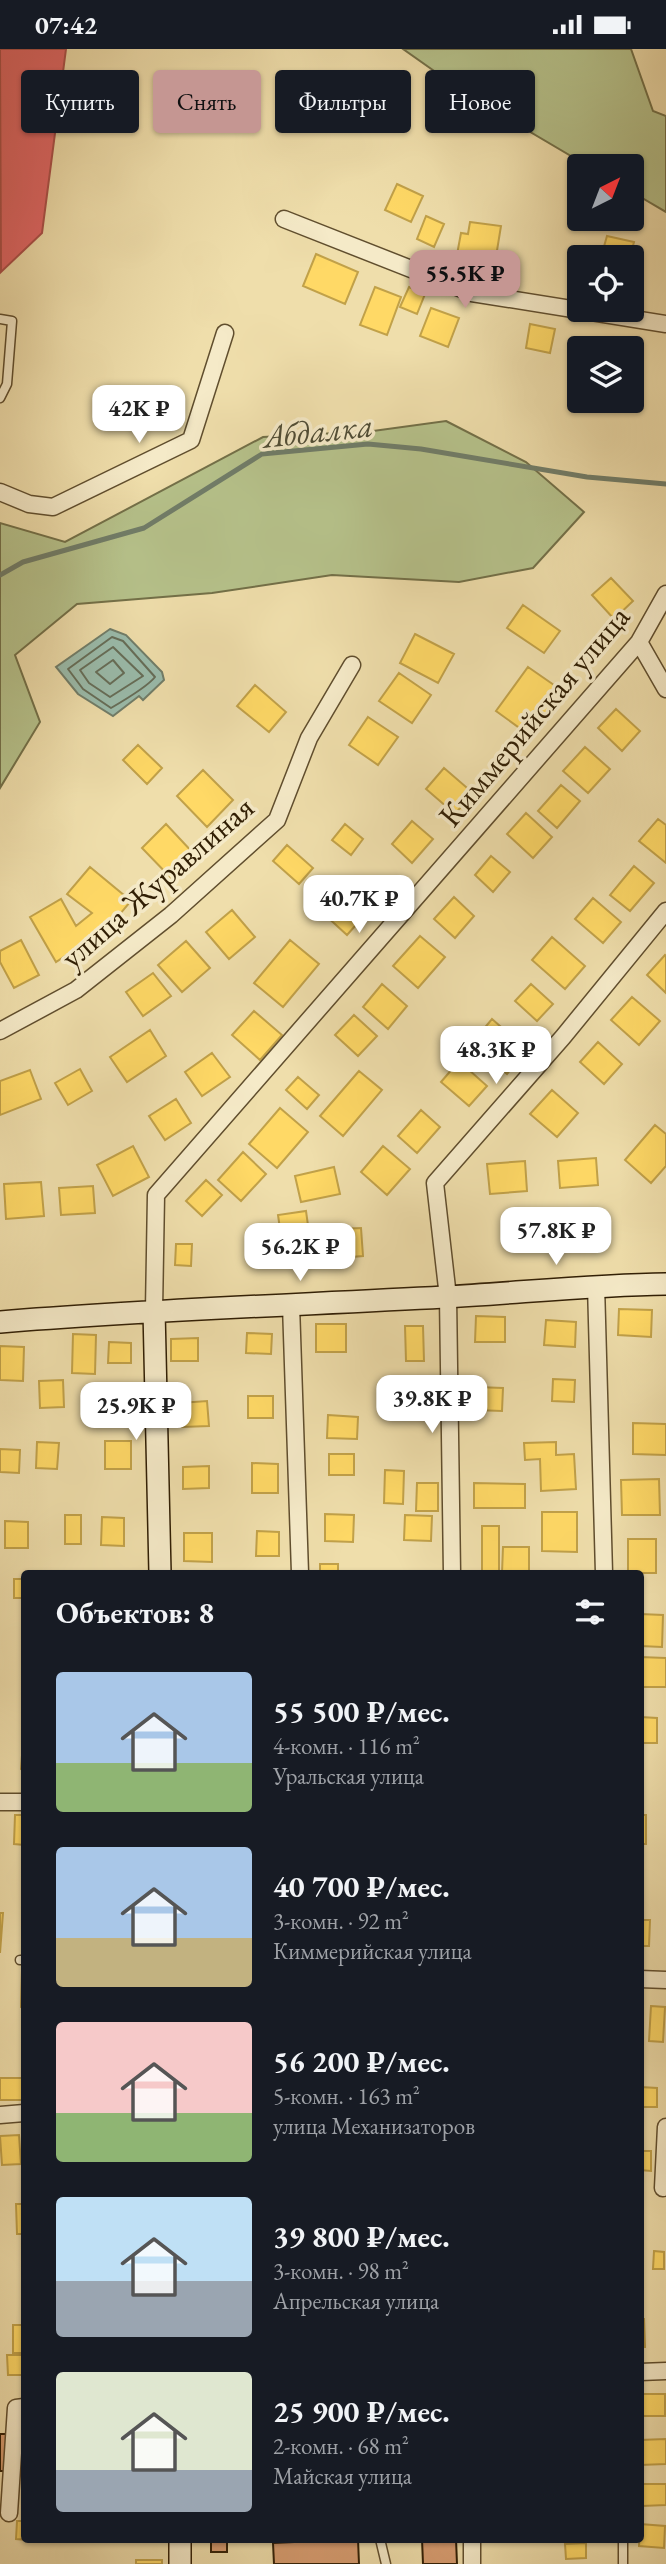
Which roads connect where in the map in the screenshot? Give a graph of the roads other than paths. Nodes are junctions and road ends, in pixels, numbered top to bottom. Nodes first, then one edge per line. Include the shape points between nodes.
1 (284, 219) dead end
2 (0, 319) edge
3 (666, 324) edge
4 (225, 333) dead end
5 (0, 398) edge
6 (0, 492) edge
7 (666, 594) edge
8 (639, 642) junction
9 (352, 665) dead end
10 (666, 689) edge
11 (666, 911) edge
12 (0, 1031) edge
13 (666, 1284) edge
14 (596, 1285) junction
15 (448, 1297) junction
16 (291, 1305) junction
17 (154, 1310) junction
18 (0, 1322) edge
19 (160, 1570) edge
20 (300, 1570) edge
21 (452, 1570) edge
22 (604, 1570) edge
23 (0, 1802) edge
24 (21, 1802) edge
25 (644, 1979) edge
26 (666, 1980) edge
27 (21, 2113) edge
28 (0, 2115) edge
29 (666, 2127) edge
30 (663, 2189) dead end
31 (666, 2371) edge
32 (644, 2372) edge
33 (21, 2407) edge
34 (9, 2513) dead end
35 (180, 2543) edge
36 (381, 2543) edge
37 (472, 2543) edge
38 (623, 2543) edge
39 (180, 2564) edge
40 (386, 2564) edge
41 (472, 2564) edge
42 (623, 2564) edge

1 - 3 street via 472,293
2 - 5 lane via 12,321 7,384
4 - 6 street via 191,440 53,507 29,504
7 - 8 street, Киммерийская улица
8 - 10 street
8 - 17 street, Киммерийская улица via 156,1195
9 - 12 street, улица Журавлиная via 309,738 277,820 171,915 76,990
11 - 15 street via 435,1183
13 - 14 street
14 - 15 street
14 - 22 street
15 - 16 street
15 - 21 street
16 - 17 street
16 - 20 street
17 - 18 street
17 - 19 street
23 - 24 street
25 - 26 street
27 - 28 street
29 - 30 street
31 - 32 street
33 - 34 street via 16,2408
35 - 39 street
36 - 40 lane
37 - 41 street
38 - 42 lane

